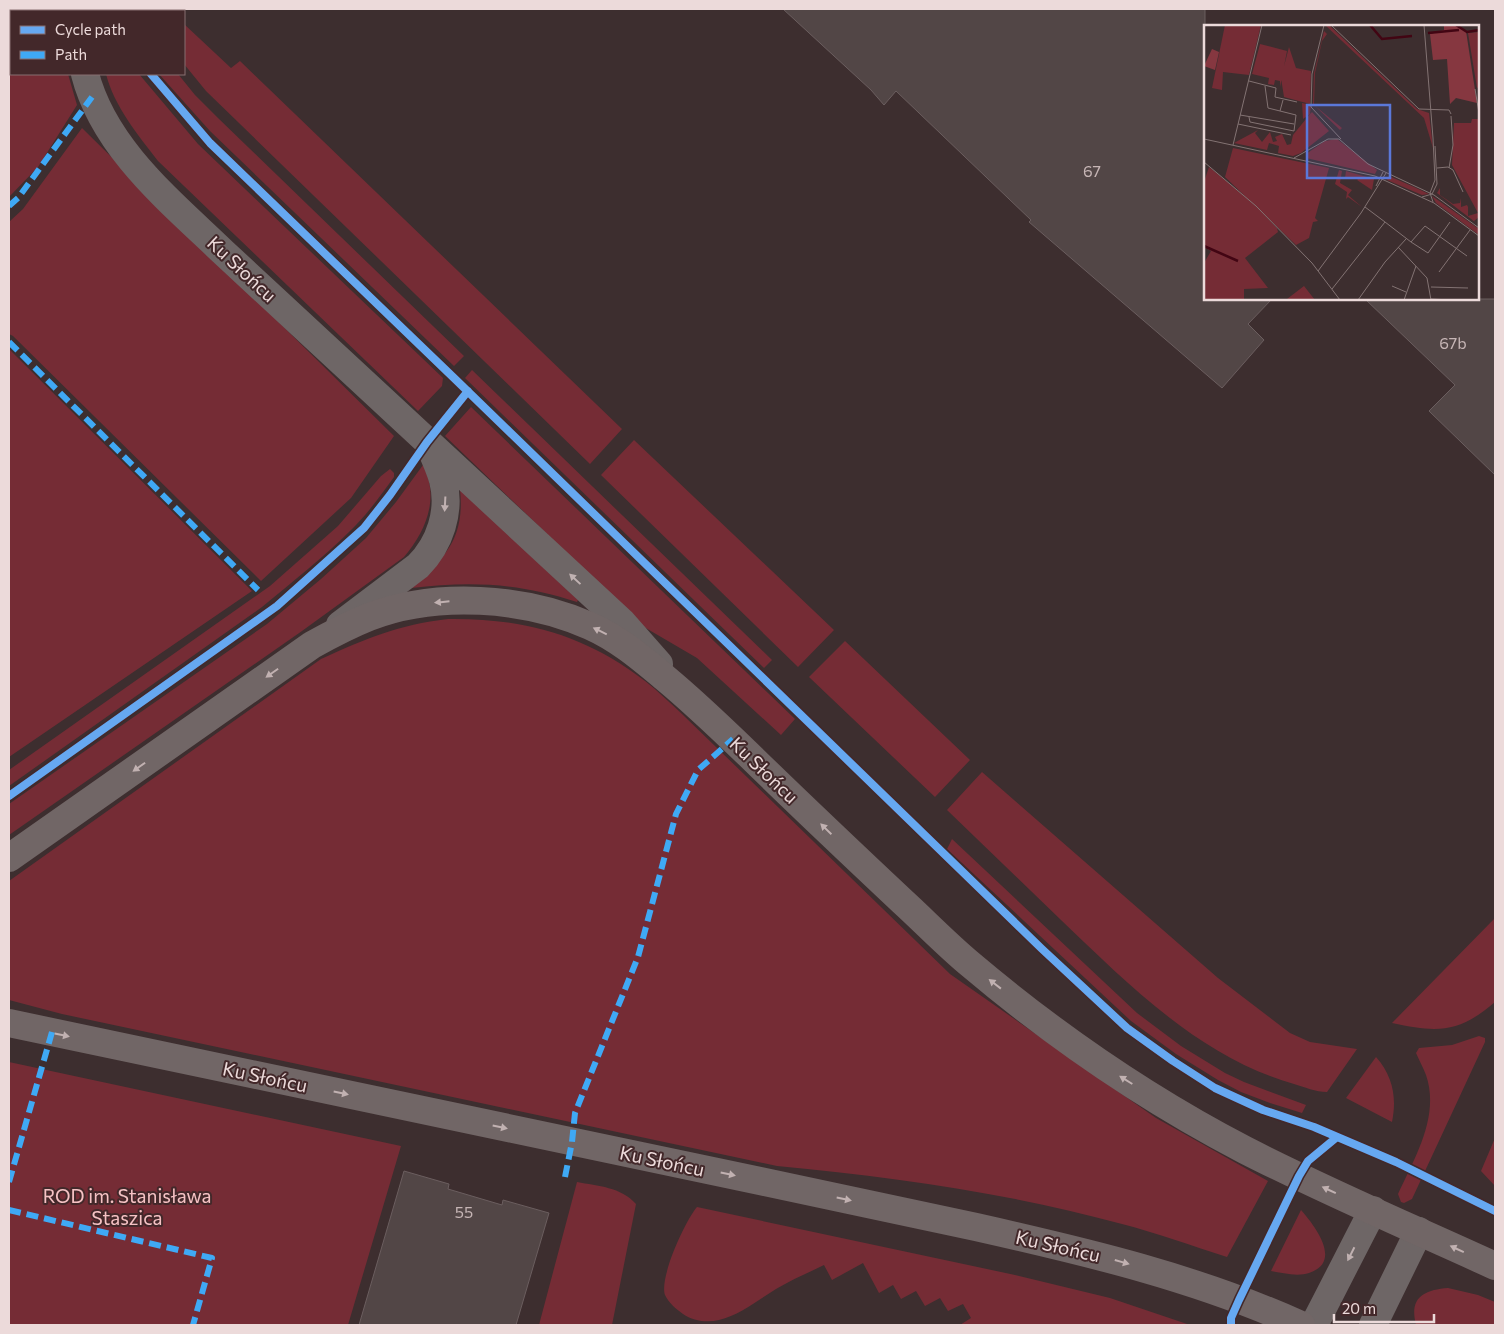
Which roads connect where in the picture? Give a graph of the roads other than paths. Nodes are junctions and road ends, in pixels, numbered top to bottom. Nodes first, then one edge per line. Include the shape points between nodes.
1 (85, 75) edge
2 (427, 442) junction
3 (312, 645) junction
4 (694, 702) junction
5 (9, 858) edge
6 (11, 1024) edge
7 (1373, 1210) junction
8 (1419, 1231) junction
9 (1495, 1266) edge
10 (1301, 1325) edge
11 (1314, 1325) edge
12 (1373, 1325) edge

1 - 2 street, Ku Słońcu via 92,97 108,127 141,171
2 -> 3 street, Ku Słońcu via 443,479 446,500 443,524 433,547 404,578
4 -> 2 street, Ku Słońcu via 622,622
4 -> 3 main road, Ku Słońcu via 629,647 612,637 572,618 501,602 454,601 394,609 347,626
3 -> 5 main road, Ku Słońcu
7 -> 4 main road, Ku Słońcu via 1215,1134 1108,1068 1045,1023 961,956
6 -> 10 main road, Ku Słońcu via 1073,1249 1200,1286
7 - 8 main road, Ku Słońcu
7 -> 11 street
9 -> 8 main road, Ku Słońcu
8 - 12 street

